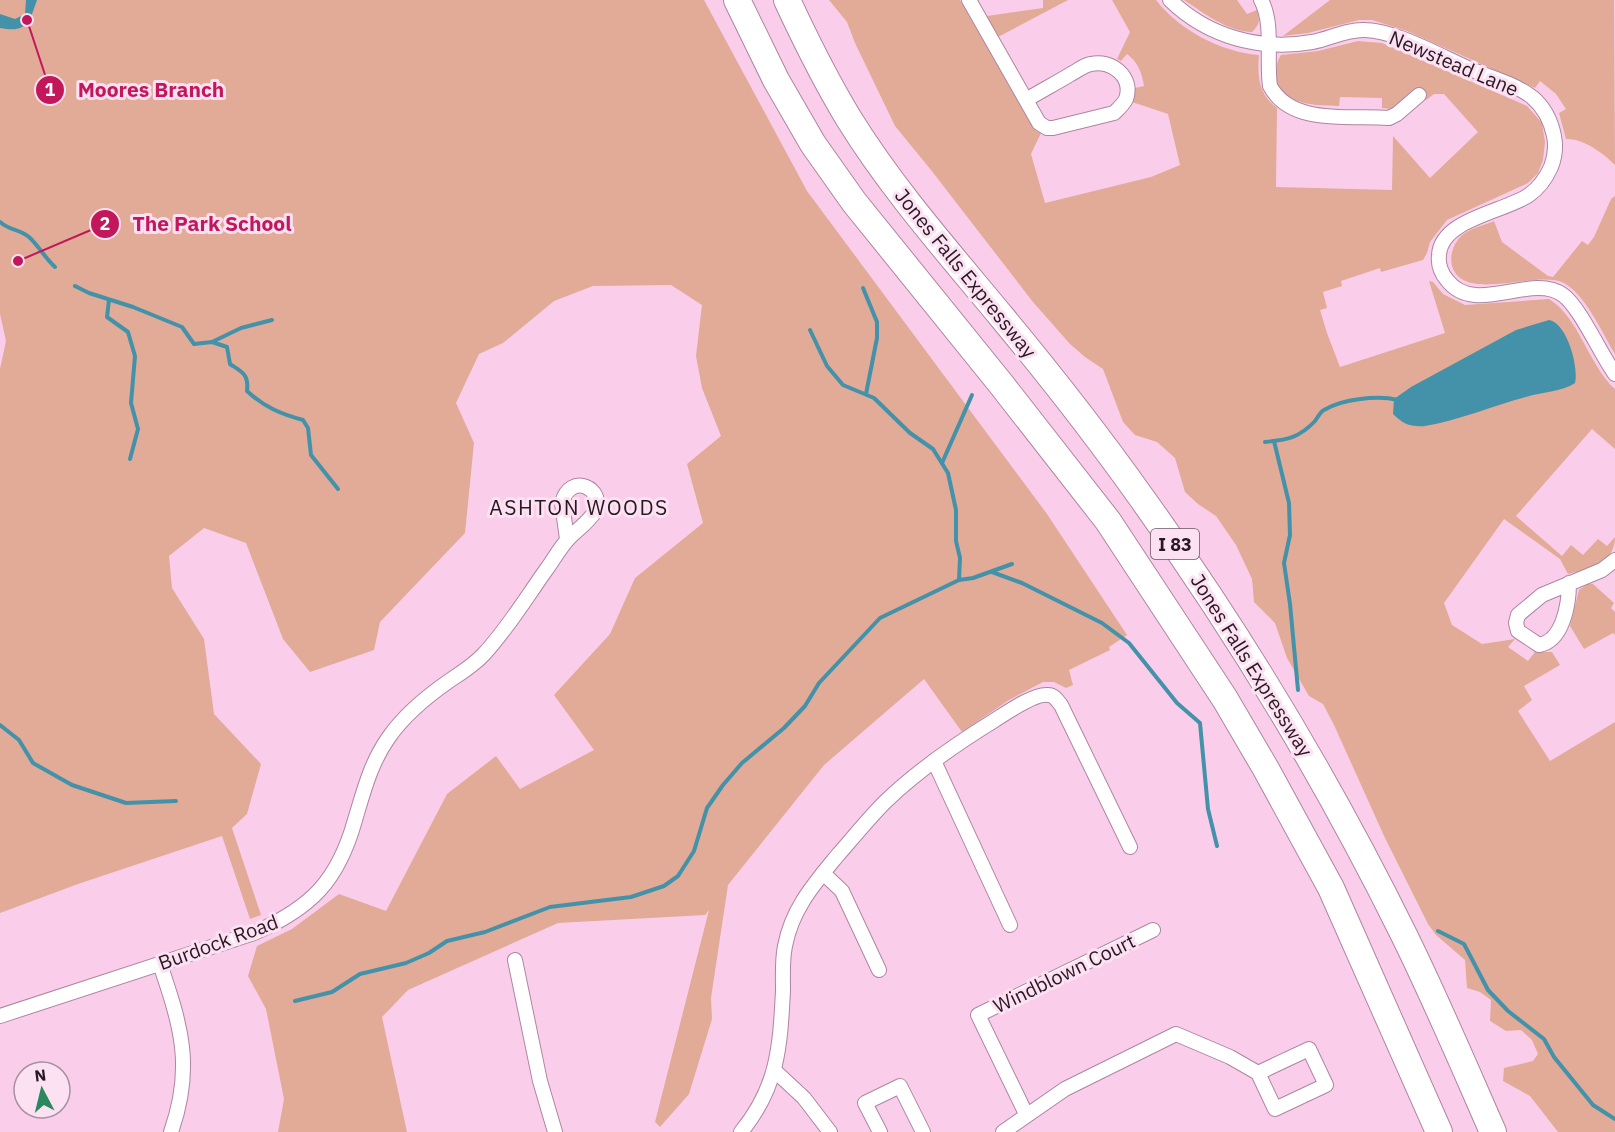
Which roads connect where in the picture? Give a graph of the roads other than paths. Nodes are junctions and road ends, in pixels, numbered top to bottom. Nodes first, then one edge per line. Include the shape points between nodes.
1 (737, 0) edge
2 (787, 0) edge
3 (969, 0) edge
4 (1170, 0) edge
5 (1261, 0) edge
6 (1267, 44) junction
7 (1419, 94) dead end
8 (1026, 100) junction
9 (1615, 374) edge
10 (567, 539) dead end
11 (1615, 560) edge
12 (1569, 582) junction
13 (934, 761) junction
14 (1130, 847) dead end
15 (823, 873) junction
16 (1010, 925) dead end
17 (1154, 930) dead end
18 (515, 960) dead end
19 (160, 964) junction
20 (879, 969) dead end
21 (0, 1016) edge
22 (775, 1071) junction
23 (1258, 1073) junction
24 (1026, 1114) junction
25 (171, 1132) edge
26 (555, 1132) edge
27 (741, 1132) edge
28 (830, 1132) edge
29 (880, 1132) edge
30 (923, 1132) edge
31 (1003, 1132) edge
32 (1439, 1132) edge
33 (1492, 1132) edge

1 - 32 highway, Jones Falls Expressway / I 83 via 813,144 854,202 1108,521 1225,699 1331,888
2 - 33 highway, Jones Falls Expressway / I 83 via 816,61 891,180 1089,426 1189,564 1266,683 1339,809 1401,928
3 - 8 street
4 - 6 street, Newstead Lane via 1208,28 1233,39
5 - 6 street via 1266,12
6 - 7 street via 1270,86 1292,109 1389,118
6 - 9 street, Newstead Lane via 1311,42 1361,29 1374,30 1533,98 1548,116 1555,140 1547,176 1528,195 1449,234 1439,252 1441,270 1451,285 1473,295 1539,289 1563,295
8 - 8 street via 1039,123 1053,128 1114,113 1126,97 1127,84 1112,64 1094,63
10 - 19 street, Burdock Road via 482,656 405,716 390,735 367,778 348,846 312,899 278,923
11 - 12 street via 1602,570
12 - 12 street via 1542,595 1518,615 1518,632 1539,645 1554,638 1567,606
13 - 14 street via 1015,708 1049,694 1061,705
13 - 15 street via 886,802
13 - 16 street
15 - 20 street via 842,891
15 - 22 street via 796,910 784,949
17 - 24 street, Windblown Court via 978,1015
18 - 26 street via 540,1081
19 - 21 street, Burdock Road
19 - 25 street via 178,1017 184,1067
22 - 27 street
22 - 28 street via 804,1098
23 - 23 street via 1275,1109 1326,1085 1309,1049
23 - 24 street via 1176,1034 1084,1079
24 - 31 street
29 - 30 street via 865,1103 900,1086

